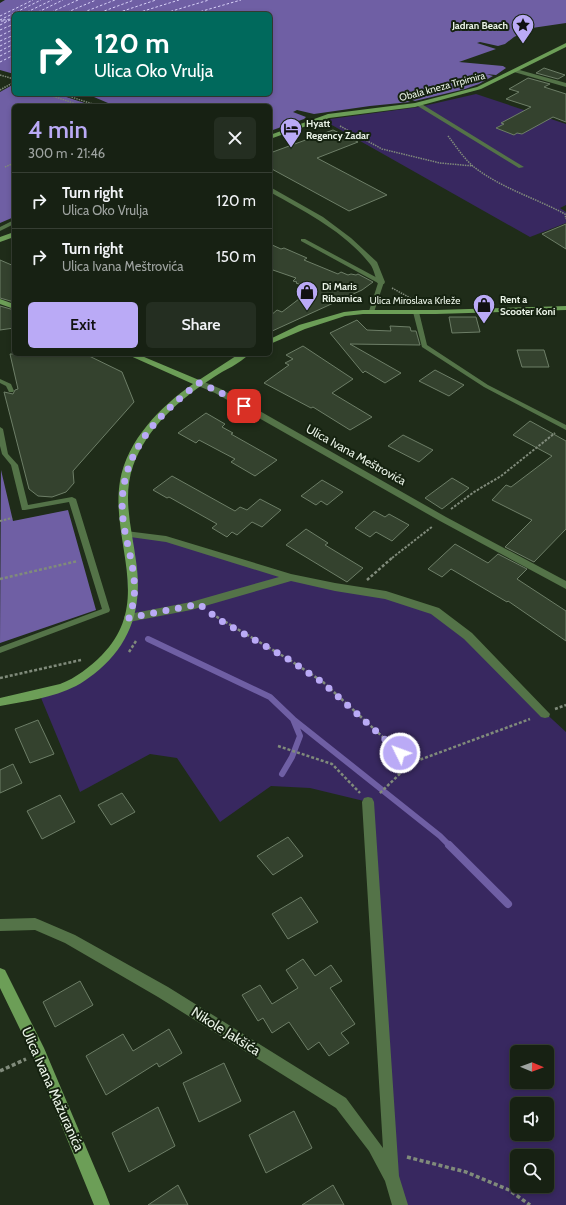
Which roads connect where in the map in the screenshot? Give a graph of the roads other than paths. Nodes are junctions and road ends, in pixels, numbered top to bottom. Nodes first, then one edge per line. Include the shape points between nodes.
1 (566, 45) edge
2 (516, 71) junction
3 (566, 85) edge
4 (418, 104) junction
5 (272, 136) edge
6 (521, 167) dead end
7 (272, 190) edge
8 (12, 223) edge
9 (0, 228) edge
10 (12, 235) edge
11 (0, 240) edge
12 (303, 240) dead end
13 (381, 282) junction
14 (0, 301) edge
15 (12, 306) edge
16 (566, 308) edge
17 (372, 311) junction
18 (416, 312) junction
19 (272, 341) edge
20 (135, 356) edge
21 (242, 356) edge
22 (0, 380) edge
23 (199, 383) junction
24 (11, 390) dead end
25 (564, 427) edge
26 (0, 429) edge
27 (126, 534) junction
28 (291, 577) junction
29 (565, 583) edge
30 (129, 618) junction
31 (0, 650) edge
32 (0, 702) edge
33 (545, 714) road end
34 (372, 800) road end
35 (0, 925) edge
36 (0, 974) edge
37 (392, 1178) junction
38 (102, 1205) edge
39 (400, 1205) edge

1 - 2 street, Obala kneza Trpimira
2 - 3 street
2 - 4 street, Obala kneza Trpimira via 478,88
4 - 5 street, Obala kneza Trpimira via 324,118
4 - 6 lane
7 - 13 street via 321,218 349,239 374,264
8 - 9 lane
10 - 11 street
12 - 13 lane
13 - 17 lane
14 - 15 street
16 - 18 street, Ulica Miroslava Krleže
17 - 18 street, Ulica Miroslava Krleže
17 - 19 street, Ulica Miroslava Krleže via 344,314 302,327
18 - 25 lane via 424,346 486,386
20 - 23 street, Ulica Ivana Meštrovića
21 - 23 street
22 - 24 lane
23 - 27 street via 163,413 150,427 137,448 129,465 123,490
23 - 29 street, Ulica Ivana Meštrovića via 218,391 443,519
26 - 31 lane via 5,454 14,464 25,508 72,499 106,610
27 - 28 street via 166,539
27 - 30 street via 133,573 134,597
28 - 30 street via 199,604
28 - 33 street via 386,595 434,612 468,636
30 - 32 street via 120,640 100,664 72,684
34 - 37 street
35 - 37 street, Nikole Jakšića via 35,924 70,939 163,992 341,1103 374,1146
36 - 38 street, Ulica Ivana Mažuranića via 39,1053
37 - 39 street, Nikole Jakšića

